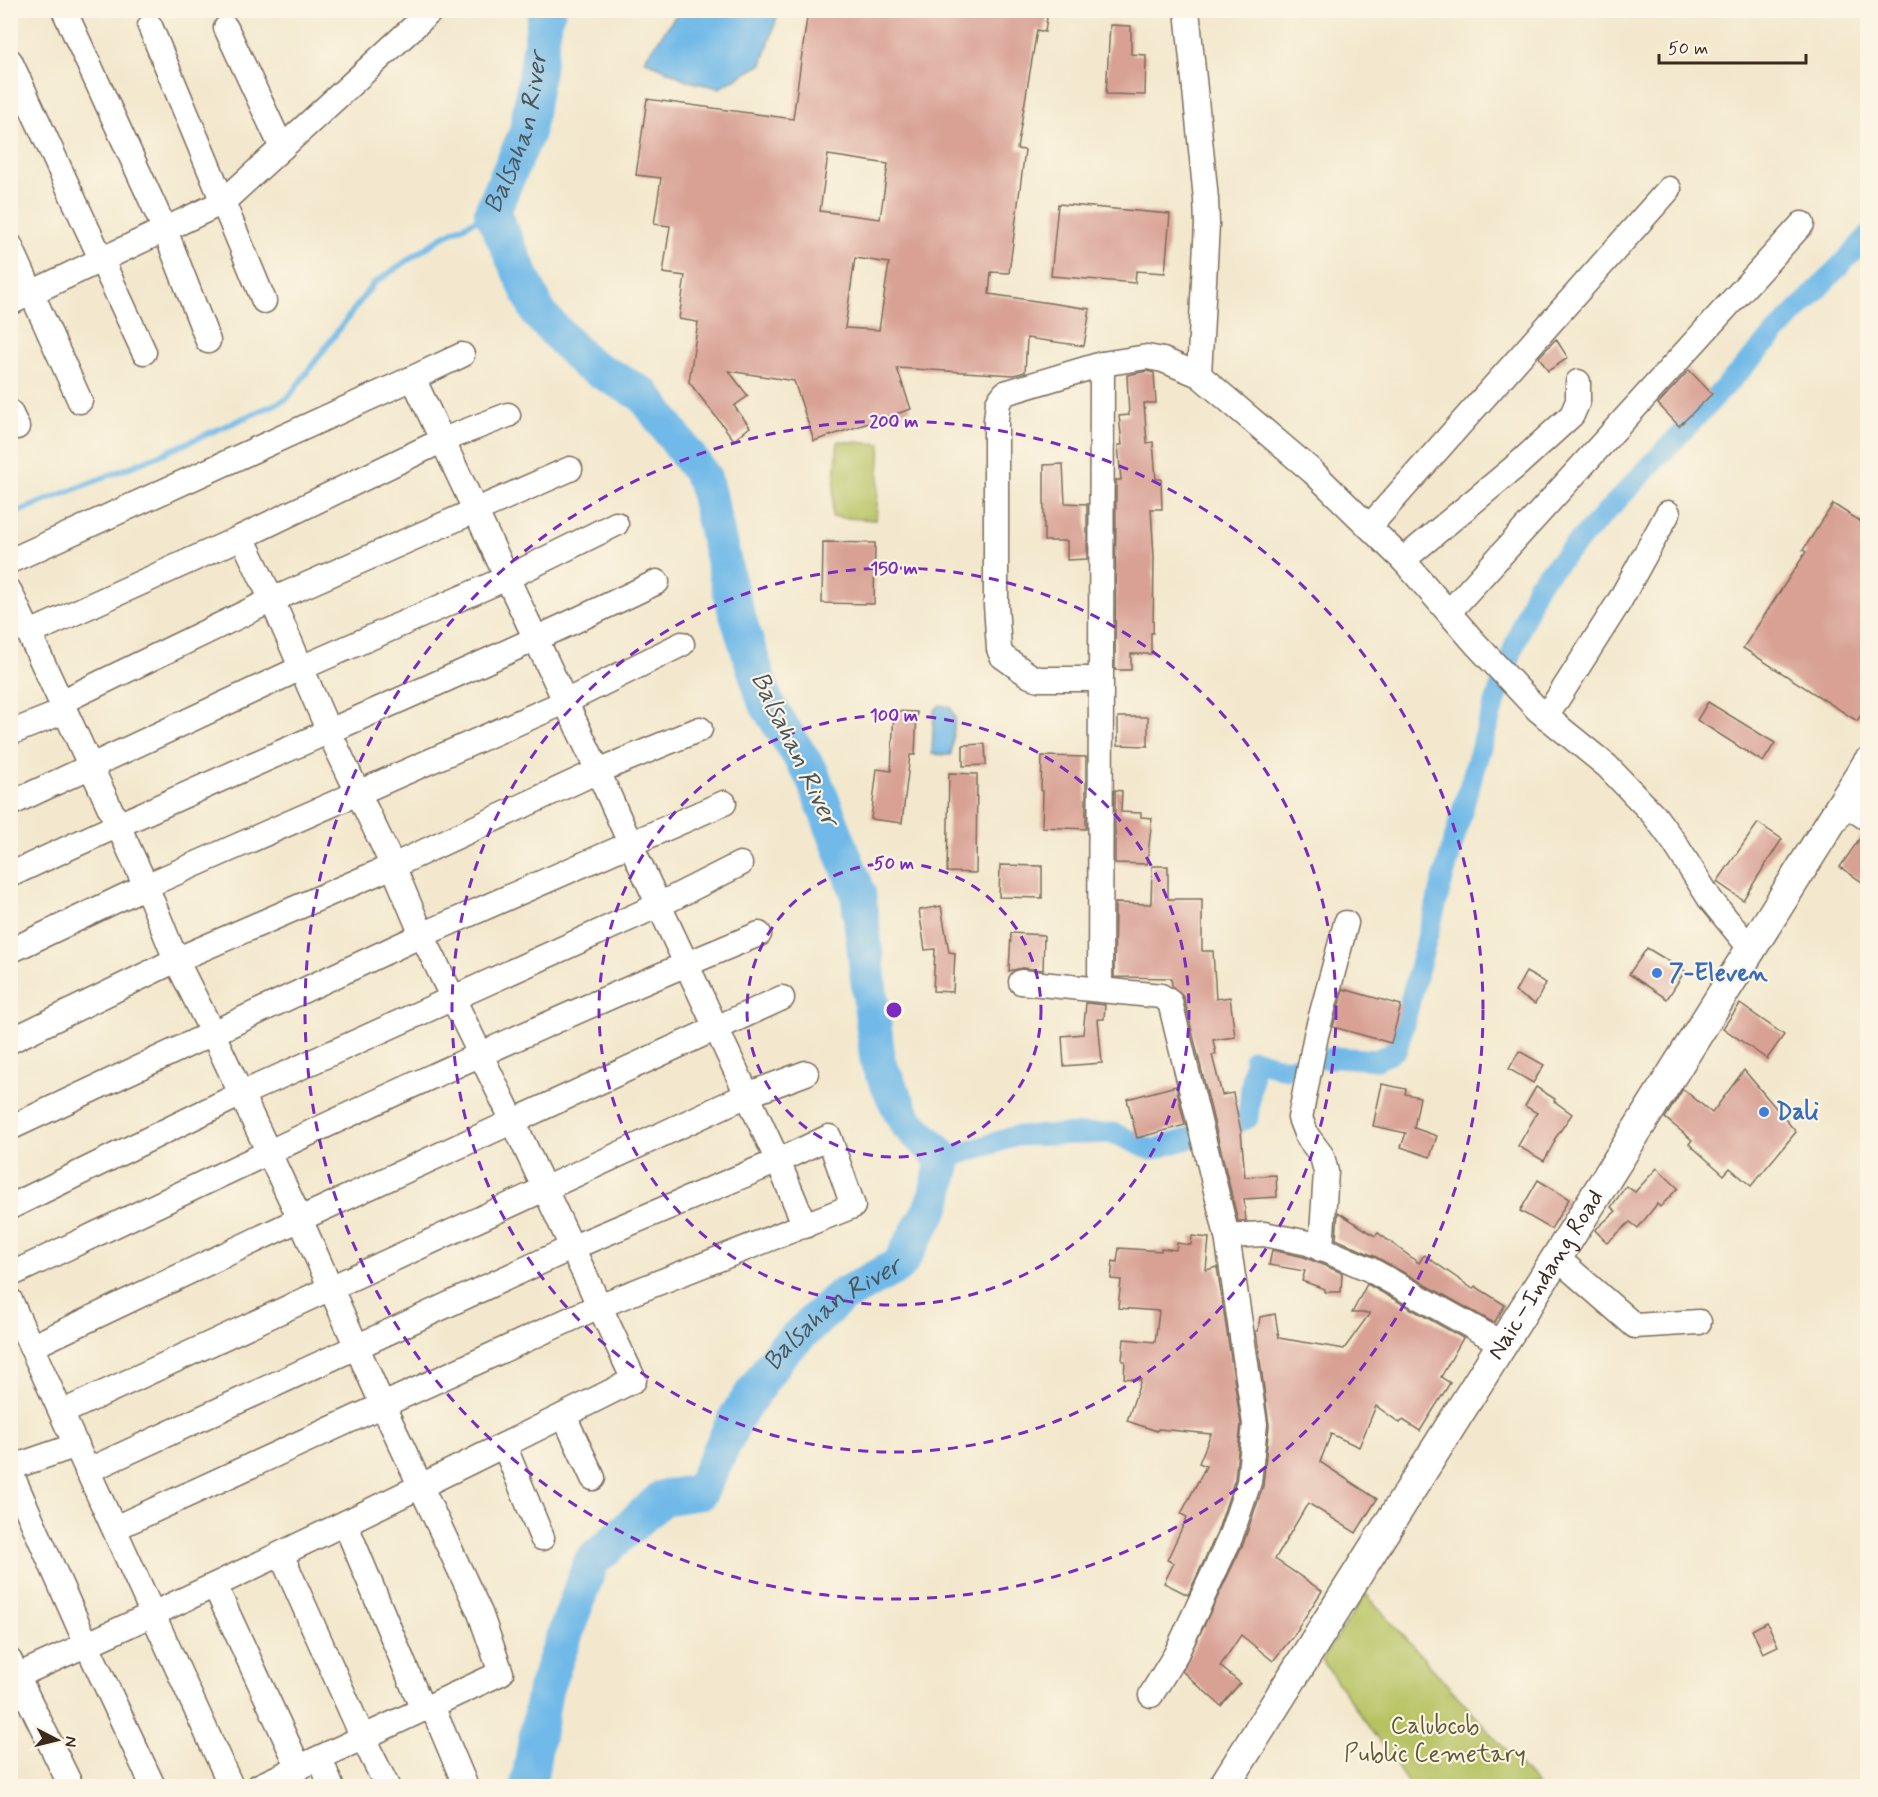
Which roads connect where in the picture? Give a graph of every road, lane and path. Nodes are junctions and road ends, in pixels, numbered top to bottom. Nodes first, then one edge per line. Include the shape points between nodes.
1 (63, 10) edge
2 (1187, 10) edge
3 (426, 13) edge
4 (150, 26) dead end
5 (226, 28) dead end
6 (10, 61) edge
7 (282, 148) junction
8 (1669, 189) dead end
9 (224, 201) junction
10 (1802, 224) dead end
11 (165, 230) junction
12 (10, 245) edge
13 (102, 260) junction
14 (32, 293) junction
15 (264, 301) dead end
16 (10, 303) edge
17 (208, 341) dead end
18 (144, 352) dead end
19 (462, 354) dead end
20 (1102, 364) junction
21 (1199, 375) junction
22 (413, 378) junction
23 (1578, 382) dead end
24 (80, 401) dead end
25 (508, 415) dead end
26 (443, 440) junction
27 (570, 469) dead end
28 (474, 510) junction
29 (1668, 513) dead end
30 (616, 524) dead end
31 (1369, 527) junction
32 (242, 537) junction
33 (1403, 560) junction
34 (10, 561) edge
35 (509, 577) junction
36 (657, 582) dead end
37 (10, 592) edge
38 (272, 600) junction
39 (1449, 612) junction
40 (30, 633) junction
41 (536, 640) junction
42 (682, 644) dead end
43 (301, 669) junction
44 (1100, 679) junction
45 (565, 702) junction
46 (63, 706) junction
47 (1542, 714) junction
48 (700, 729) dead end
49 (329, 732) junction
50 (10, 734) edge
51 (1868, 763) edge
52 (91, 767) junction
53 (598, 771) junction
54 (357, 794) junction
55 (723, 803) dead end
56 (10, 804) edge
57 (1855, 811) edge
58 (117, 825) junction
59 (630, 843) junction
60 (740, 864) dead end
61 (393, 866) junction
62 (10, 875) edge
63 (146, 886) junction
64 (659, 905) junction
65 (1346, 923) dead end
66 (759, 934) dead end
67 (422, 935) junction
68 (1750, 948) junction
69 (10, 951) edge
70 (176, 960) junction
71 (686, 964) junction
72 (1021, 982) dead end
73 (1100, 988) junction
74 (452, 998) junction
75 (782, 998) dead end
76 (715, 1028) junction
77 (212, 1032) junction
78 (10, 1041) edge
79 (479, 1055) junction
80 (806, 1073) dead end
81 (241, 1095) junction
82 (747, 1095) junction
83 (513, 1121) junction
84 (10, 1128) edge
85 (268, 1153) junction
86 (778, 1161) junction
87 (543, 1189) junction
88 (10, 1207) edge
89 (300, 1219) junction
90 (805, 1226) junction
91 (1227, 1236) junction
92 (571, 1248) junction
93 (1321, 1249) junction
94 (1557, 1258) junction
95 (10, 1275) edge
96 (330, 1287) junction
97 (10, 1300) edge
98 (599, 1306) junction
99 (1699, 1322) dead end
100 (1503, 1344) junction
101 (31, 1347) junction
102 (357, 1347) junction
103 (383, 1407) junction
104 (63, 1412) junction
105 (564, 1416) junction
106 (77, 1445) junction
107 (504, 1445) junction
108 (10, 1470) edge
109 (87, 1471) junction
110 (593, 1478) dead end
111 (422, 1486) junction
112 (345, 1523) junction
113 (115, 1528) junction
114 (542, 1538) dead end
115 (280, 1554) junction
116 (215, 1586) junction
117 (154, 1615) junction
118 (87, 1645) junction
119 (13, 1672) edge
120 (1151, 1695) dead end
121 (427, 1708) junction
122 (363, 1738) junction
123 (309, 1763) junction
124 (464, 1782) dead end
125 (71, 1786) edge
126 (153, 1786) edge
127 (231, 1786) edge
128 (259, 1786) edge
129 (331, 1786) edge
130 (387, 1786) edge
131 (1224, 1786) edge

1 - 11 street
2 - 21 street via 1207,224
3 - 7 street
4 - 9 street
5 - 7 street
6 - 13 street
7 - 9 street
8 - 31 street
9 - 11 street
9 - 15 street
10 - 39 street
11 - 13 street
11 - 17 street
12 - 14 street
13 - 14 street
13 - 18 street
14 - 16 street
14 - 24 street
19 - 22 street
20 - 21 street via 1147,357
20 - 44 street
20 - 44 street via 1005,393 998,402 996,420 999,649 1002,656 1039,679
21 - 31 street via 1313,472
22 - 26 street
22 - 34 street
23 - 33 street via 1578,401 1572,415
25 - 26 street
26 - 28 street
26 - 32 street
27 - 28 street
28 - 35 street
28 - 38 street
29 - 47 street via 1619,602
30 - 35 street
31 - 33 street
32 - 38 street
32 - 40 street
33 - 39 street
35 - 41 street
35 - 43 street
36 - 41 street
37 - 40 street
38 - 43 street
38 - 46 street
39 - 47 street
40 - 46 street
41 - 45 street
41 - 49 street
42 - 45 street
43 - 49 street
43 - 52 street
44 - 73 street
45 - 53 street
45 - 54 street
46 - 50 street
46 - 52 street
47 - 68 street via 1608,766 1654,815 1710,899
48 - 53 street
49 - 54 street
49 - 58 street
51 - 57 main road, Naic–Indang Road
52 - 56 street
52 - 58 street
53 - 59 street
53 - 61 street
54 - 61 street
54 - 63 street
55 - 59 street
57 - 68 main road, Naic–Indang Road
58 - 62 street
58 - 63 street
59 - 64 street
59 - 67 street
60 - 64 street
61 - 67 street
61 - 70 street
63 - 69 street
63 - 70 street
64 - 71 street
64 - 74 street
65 - 93 street via 1316,1035 1300,1119 1322,1156 1326,1172
66 - 71 street
67 - 74 street
67 - 77 street
68 - 94 main road, Naic–Indang Road
70 - 77 street
70 - 78 street
71 - 76 street
71 - 79 street
72 - 73 street
73 - 91 street via 1161,996 1170,1002
74 - 79 street
74 - 81 street
75 - 76 street
76 - 82 street
76 - 83 street
77 - 81 street
77 - 84 street
79 - 83 street
79 - 85 street
80 - 82 street
81 - 85 street
81 - 88 street
82 - 86 street
82 - 87 street
83 - 87 street
83 - 89 street
85 - 89 street
85 - 95 street
86 - 90 street
86 - 90 street via 829,1137 853,1206
86 - 92 street
87 - 92 street
87 - 96 street
89 - 96 street
89 - 101 street
90 - 98 street
91 - 93 street via 1264,1234
91 - 120 street via 1254,1424 1249,1482 1230,1538 1176,1654
92 - 98 street
92 - 102 street
93 - 100 street via 1369,1269
94 - 99 street via 1635,1326
94 - 100 main road, Naic–Indang Road
96 - 102 street
96 - 104 street
97 - 101 street
98 - 103 street
98 - 105 street via 634,1380
100 - 131 main road, Naic–Indang Road
101 - 104 street
102 - 103 street
102 - 109 street
103 - 111 street
103 - 113 street
104 - 106 street
105 - 107 street
105 - 110 street
106 - 108 street
106 - 109 street
107 - 111 street
107 - 114 street
108 - 118 street
109 - 113 street
111 - 112 street
111 - 121 street via 480,1614 501,1673
112 - 115 street
112 - 121 street
113 - 117 street
115 - 116 street
115 - 122 street
116 - 117 street
116 - 123 street
117 - 118 street
117 - 127 street
118 - 119 street
118 - 126 street
119 - 125 street
121 - 122 street
121 - 124 street
122 - 123 street
122 - 130 street
123 - 128 street
123 - 129 street

